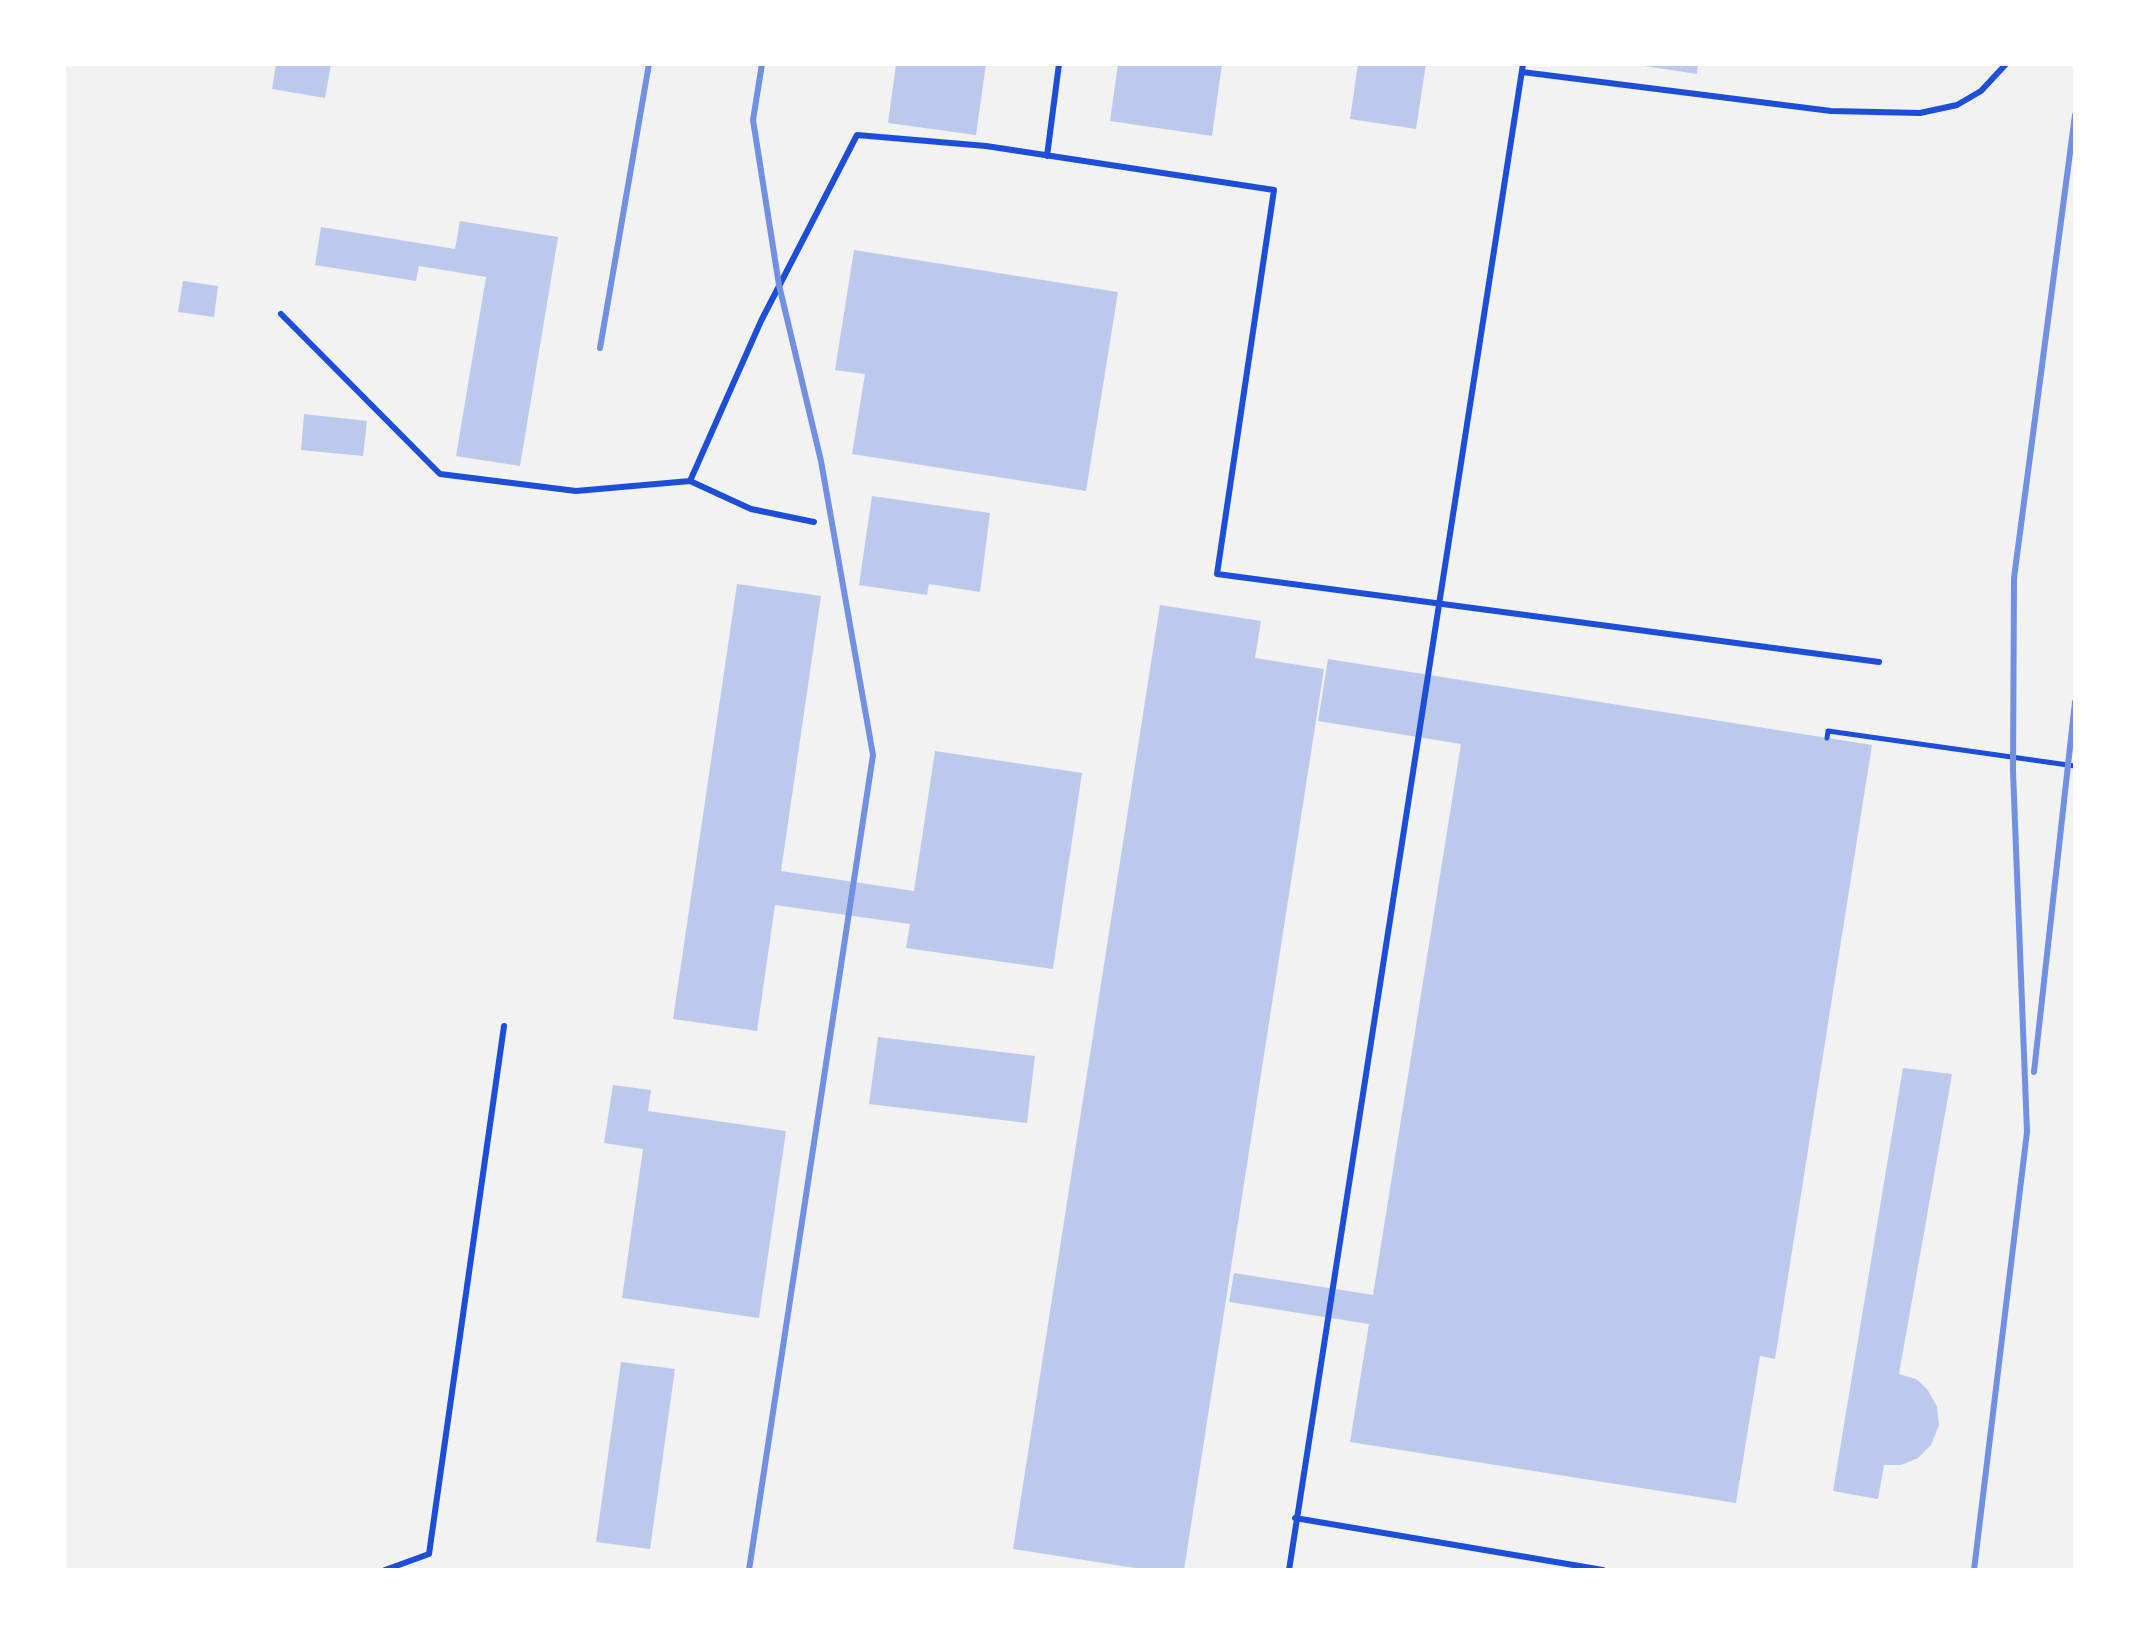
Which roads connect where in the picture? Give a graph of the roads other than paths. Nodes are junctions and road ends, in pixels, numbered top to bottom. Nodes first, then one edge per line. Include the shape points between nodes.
1 (1059, 64) edge
2 (2006, 64) edge
3 (1522, 68) edge
4 (1047, 156) junction
5 (281, 314) dead end
6 (690, 481) junction
7 (814, 522) dead end
8 (1441, 605) junction
9 (1879, 662) dead end
10 (504, 1026) dead end
11 (1295, 1518) junction
12 (385, 1570) edge
13 (1289, 1570) edge
14 (1603, 1570) edge

1 - 4 lane
2 - 3 lane via 1981,91 1957,105 1920,113 1831,111
3 - 8 lane
4 - 6 lane via 857,135 761,321
4 - 8 lane via 1274,190 1217,574
5 - 6 lane via 440,474 576,491
6 - 7 lane via 751,509
8 - 9 lane
8 - 11 lane
10 - 12 lane via 429,1554
11 - 13 lane
11 - 14 lane

